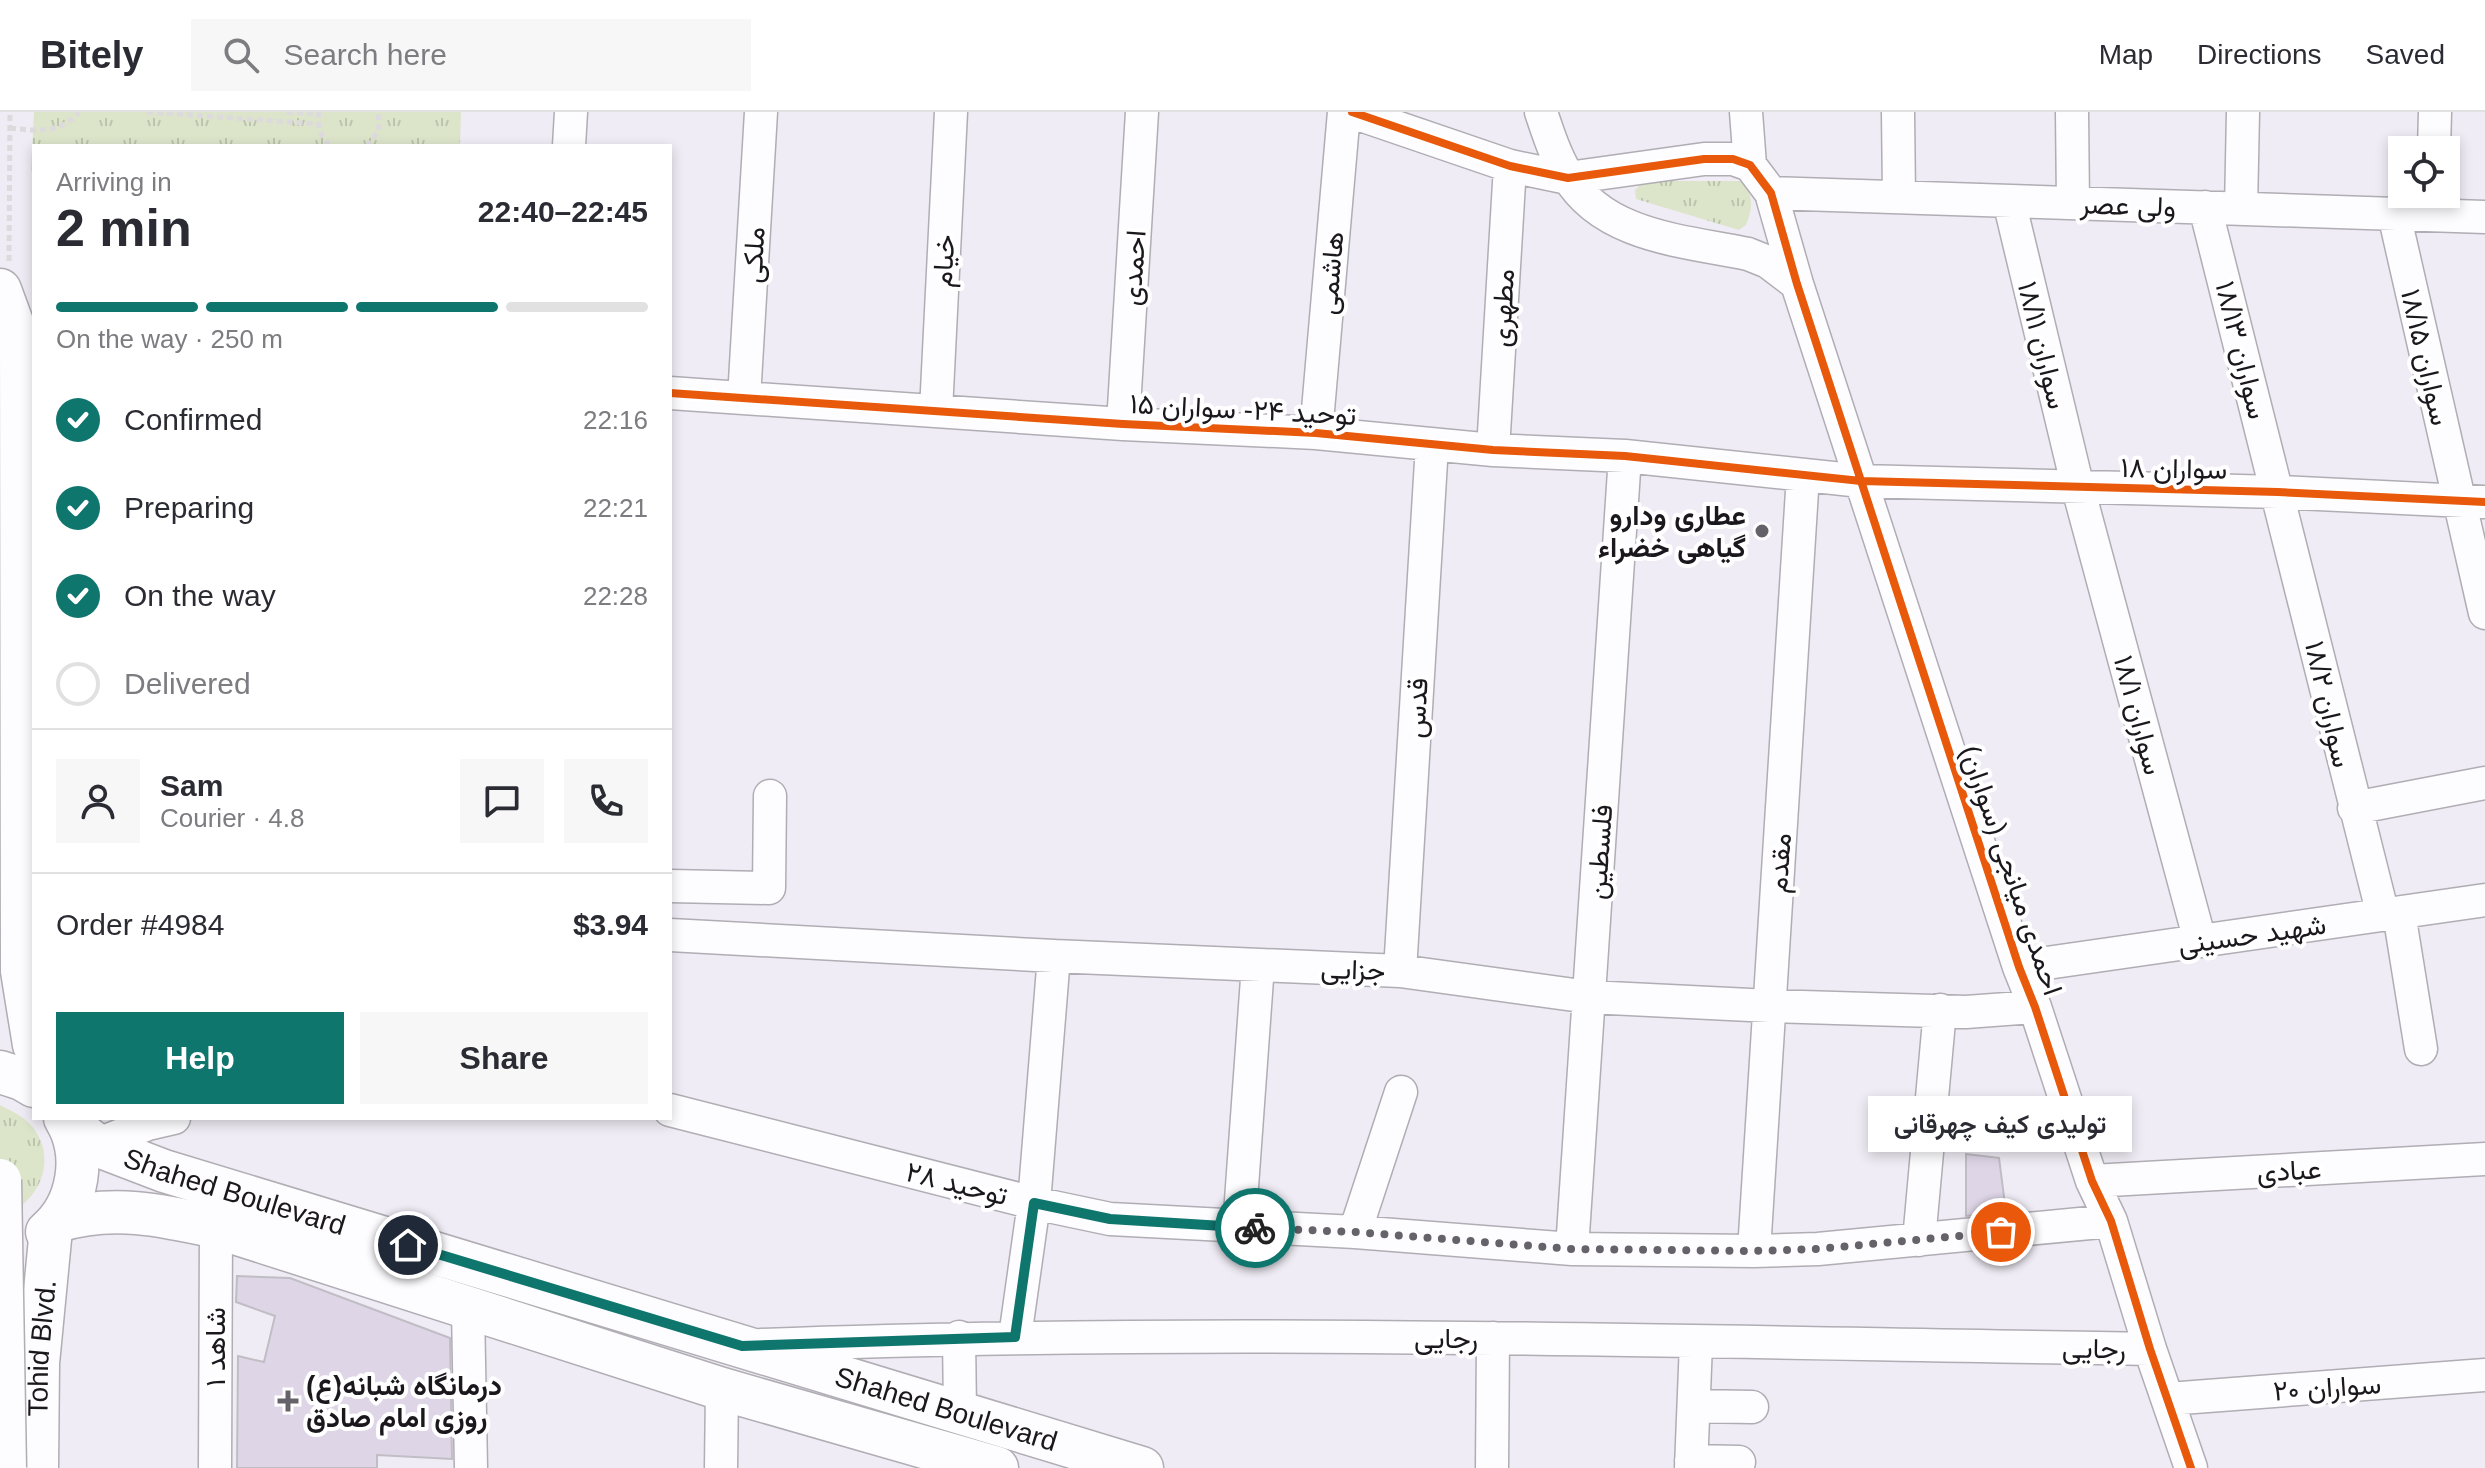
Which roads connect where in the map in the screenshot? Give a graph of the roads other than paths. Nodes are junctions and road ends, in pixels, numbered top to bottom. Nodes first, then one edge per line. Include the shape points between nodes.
1 (571, 112) edge
2 (761, 112) edge
3 (951, 112) edge
4 (1142, 112) edge
5 (1344, 112) edge
6 (1352, 112) edge
7 (1541, 112) edge
8 (1746, 112) edge
9 (1898, 112) edge
10 (2072, 112) edge
11 (2243, 112) edge
12 (2435, 112) edge
13 (2434, 136) edge
14 (569, 144) edge
15 (1750, 165) junction
16 (1510, 166) junction
17 (1568, 178) junction
18 (1771, 193) junction
19 (1899, 197) junction
20 (2009, 201) junction
21 (2073, 203) junction
22 (2205, 207) junction
23 (2420, 208) edge
24 (2446, 208) edge
25 (2241, 209) junction
26 (2394, 214) junction
27 (2485, 217) edge
28 (5, 278) edge
29 (1797, 284) junction
30 (28, 347) edge
31 (672, 393) edge
32 (744, 398) junction
33 (936, 411) junction
34 (1123, 424) junction
35 (1316, 433) junction
36 (1432, 445) junction
37 (1493, 450) junction
38 (1625, 456) junction
39 (1803, 475) junction
40 (1861, 481) junction
41 (2078, 488) junction
42 (2278, 492) junction
43 (2472, 501) edge
44 (28, 598) edge
45 (2485, 613) edge
46 (2485, 783) edge
47 (770, 796) dead end
48 (2354, 808) junction
49 (672, 886) edge
50 (2485, 900) edge
51 (2391, 914) junction
52 (672, 935) edge
53 (2200, 941) junction
54 (1054, 956) junction
55 (1258, 965) junction
56 (2019, 967) junction
57 (1400, 971) junction
58 (11, 981) edge
59 (1589, 997) junction
60 (1770, 1006) junction
61 (2035, 1007) junction
62 (1940, 1010) junction
63 (32, 1039) edge
64 (2421, 1049) dead end
65 (0, 1072) edge
66 (32, 1085) edge
67 (1401, 1092) dead end
68 (672, 1111) edge
69 (165, 1120) edge
70 (76, 1129) edge
71 (2485, 1159) edge
72 (158, 1169) junction
73 (0, 1180) edge
74 (2092, 1181) junction
75 (1034, 1203) junction
76 (155, 1214) junction
77 (2111, 1221) junction
78 (55, 1225) junction
79 (216, 1227) junction
80 (1239, 1228) junction
81 (1355, 1232) junction
82 (1919, 1240) junction
83 (1572, 1249) junction
84 (1754, 1251) junction
85 (0, 1255) edge
86 (468, 1309) junction
87 (959, 1337) junction
88 (1015, 1337) junction
89 (0, 1338) edge
90 (1493, 1338) junction
91 (1696, 1343) junction
92 (742, 1346) junction
93 (2150, 1349) junction
94 (38, 1363) junction
95 (2485, 1375) edge
96 (722, 1389) junction
97 (2168, 1399) junction
98 (1694, 1406) junction
99 (1752, 1407) dead end
100 (960, 1411) junction
101 (958, 1462) edge
102 (1739, 1462) dead end
103 (1691, 1464) edge
104 (5, 1468) edge
105 (37, 1468) edge
106 (215, 1468) edge
107 (471, 1468) edge
108 (721, 1468) edge
109 (997, 1468) edge
110 (1142, 1468) edge
111 (1492, 1468) edge
112 (2191, 1468) edge

1 - 14 street
2 - 32 street, ملکی
3 - 33 street, خیام
4 - 34 street, احمدی
5 - 35 street, هاشمی
6 - 16 street
7 - 17 street
8 - 15 street
9 - 19 street
10 - 21 street
11 - 25 street
12 - 13 street
15 - 17 street via 1704,159
15 - 18 street
16 - 17 street
16 - 37 street, مطهری
17 - 29 street via 1593,207 1619,224 1748,254
18 - 19 street, ولی عصر
18 - 29 street, احمدی میانجی (سواران)
19 - 20 street, ولی عصر
20 - 21 street, ولی عصر
20 - 41 street, سواران ۱۸/۱۱
21 - 22 street, ولی عصر
22 - 25 street, ولی عصر
22 - 42 street, سواران ۱۸/۱۳
23 - 26 street, ولی عصر
24 - 27 street, ولی عصر
25 - 26 street, ولی عصر
26 - 43 street, سواران ۱۸/۱۵
28 - 30 main road
29 - 40 street, احمدی میانجی (سواران)
30 - 44 main road
31 - 32 street, توحید ۲۴- سواران ۱۵
32 - 33 street, توحید ۲۴- سواران ۱۵
33 - 34 street, توحید ۲۴- سواران ۱۵
34 - 35 street, توحید ۲۴- سواران ۱۵
35 - 36 street, توحید ۲۴- سواران ۱۵
36 - 37 street, توحید ۲۴- سواران ۱۵
36 - 57 street, قدس
37 - 38 street, توحید ۲۴- سواران ۱۵
38 - 39 street, توحید ۲۴- سواران ۱۵
38 - 59 street, فلسطین
39 - 40 street, توحید ۲۴- سواران ۱۵
39 - 60 street, مقدم
40 - 41 street, سواران ۱۸
40 - 56 street, احمدی میانجی (سواران)
41 - 42 street, سواران ۱۸
41 - 53 street, سواران ۱۸/۱
42 - 43 street, سواران ۱۸
42 - 48 street, سواران ۱۸/۲
43 - 45 street, سواران ۱۸/۱۵
44 - 58 main road
46 - 48 street
47 - 49 street via 769,888
48 - 51 street, سواران ۱۸/۲
50 - 51 street, شهید حسینی
51 - 53 street, شهید حسینی
51 - 64 street, سواران ۱۸/۲
52 - 54 street, جزایی
53 - 56 street, شهید حسینی
54 - 55 street, جزایی
54 - 75 street
55 - 57 street, جزایی
55 - 80 street
56 - 61 street, احمدی میانجی (سواران)
57 - 59 street, جزایی
58 - 63 main road
59 - 60 street, جزایی
59 - 83 street, فلسطین
60 - 62 street, جزایی
60 - 84 street, مقدم
61 - 62 street, جزایی
61 - 74 street, احمدی میانجی (سواران)
62 - 82 street
65 - 66 main road
67 - 81 street
68 - 75 street, توحید ۲۸
69 - 70 street
70 - 72 main road, Shahed Boulevard
70 - 78 main road, Tohid Blvd. via 73,1193
71 - 74 street, عبادی
72 - 76 main road via 133,1174 127,1181 137,1206
72 - 92 main road, Shahed Boulevard
73 - 104 main road, bridge
74 - 77 street, احمدی میانجی (سواران)
75 - 80 street, توحید ۲۸ via 1110,1219
75 - 88 street
76 - 78 main road, Shahed Boulevard via 86,1212
76 - 79 main road, Shahed Boulevard
77 - 82 street, توحید ۲۸
77 - 93 street, احمدی میانجی (سواران)
78 - 85 main road, Shahed Boulevard via 32,1244
78 - 94 main road, Tohid Blvd.
79 - 86 main road, Shahed Boulevard
79 - 106 street, شاهد ۱
80 - 81 street, توحید ۲۸
81 - 83 street, توحید ۲۸
82 - 84 street, توحید ۲۸
83 - 84 street, توحید ۲۸
86 - 96 main road, Shahed Boulevard
86 - 107 street
87 - 88 street, رجایی
87 - 92 street, رجایی
87 - 100 street
88 - 90 street, رجایی
89 - 94 main road
90 - 91 street, رجایی
90 - 111 street
91 - 93 street, رجایی
91 - 98 street
92 - 100 main road, Shahed Boulevard
93 - 97 street, احمدی میانجی (سواران)
94 - 105 main road, Tohid Blvd.
95 - 97 street, سواران ۲۰
96 - 101 main road, Shahed Boulevard
96 - 108 street
97 - 112 street, احمدی میانجی (سواران)
98 - 99 street
98 - 103 street
100 - 110 main road, Shahed Boulevard
101 - 109 main road, Shahed Boulevard
102 - 103 street

